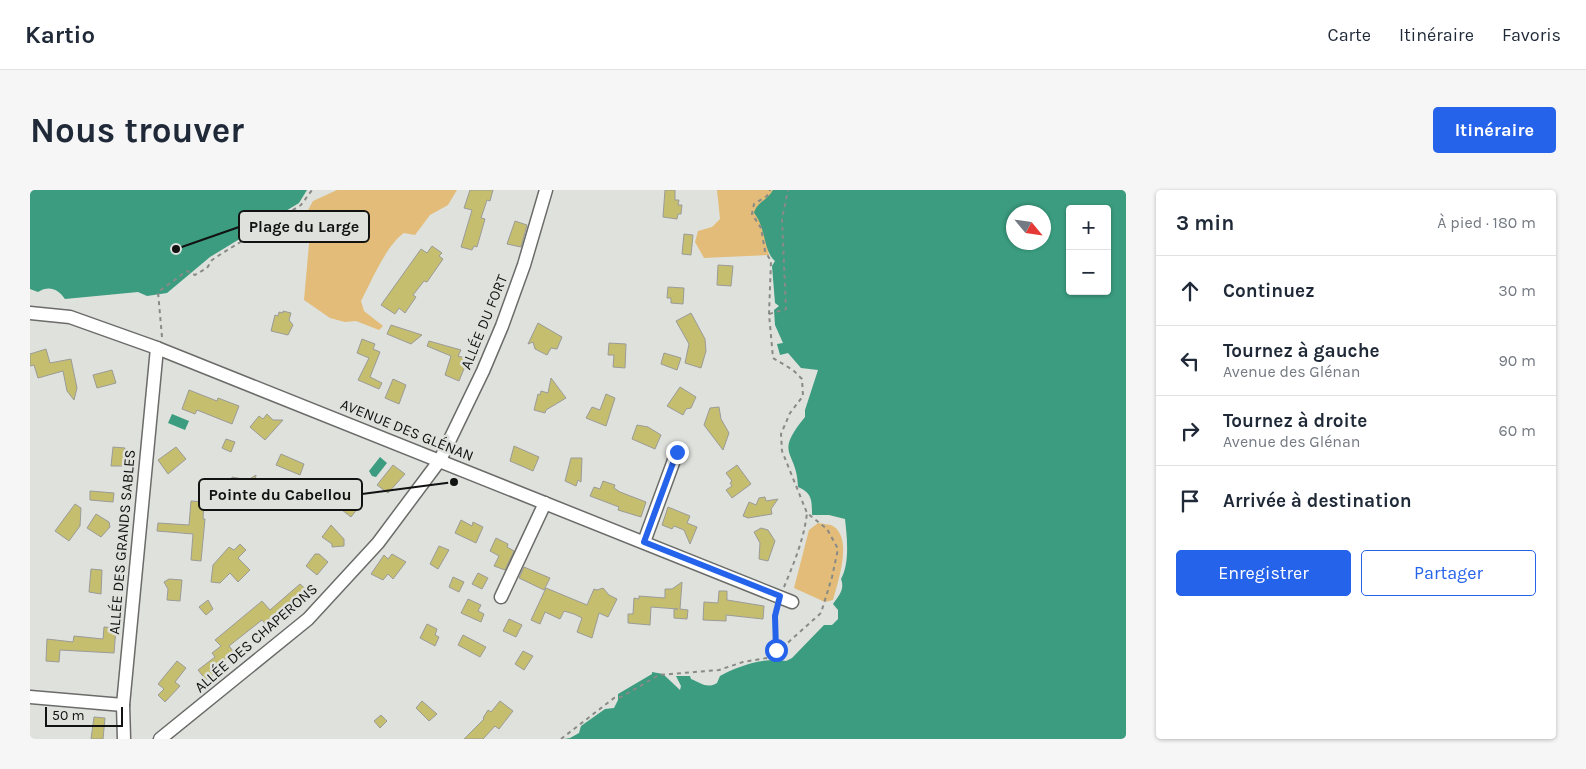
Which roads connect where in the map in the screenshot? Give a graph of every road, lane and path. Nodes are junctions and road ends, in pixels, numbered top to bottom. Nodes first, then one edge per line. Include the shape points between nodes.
1 (312, 190) edge
2 (546, 190) edge
3 (770, 190) edge
4 (788, 190) edge
5 (30, 313) edge
6 (769, 314) junction
7 (159, 349) junction
8 (677, 452) dead end
9 (440, 460) junction
10 (545, 503) junction
11 (807, 513) junction
12 (644, 542) junction
13 (780, 596) junction
14 (502, 597) dead end
15 (792, 602) dead end
16 (776, 650) junction
17 (30, 697) edge
18 (123, 705) junction
19 (124, 739) edge
20 (160, 739) edge
21 (561, 739) edge

1 - 7 path via 301,205 221,254 201,273 195,275 187,270 158,292 162,322
2 - 9 street, ALLÉE DU FORT via 502,326
3 - 6 path via 767,196 754,204 752,214 761,228 765,251 771,261
4 - 6 path via 782,219 786,309
5 - 7 street, AVENUE DES GLÉNAN via 70,317
6 - 11 path via 773,358 802,379 803,396 780,434 782,451
7 - 9 street, AVENUE DES GLÉNAN
7 - 18 street, ALLÉE DES GRANDS SABLES
8 - 12 street
9 - 10 street, AVENUE DES GLÉNAN
9 - 20 street, ALLÉE DES CHAPERONS via 378,543 308,619
10 - 12 street, AVENUE DES GLÉNAN
10 - 14 street
11 - 13 path via 794,563
11 - 16 path via 827,529 838,548 832,577 821,612 783,648
12 - 13 street, AVENUE DES GLÉNAN
13 - 15 street, AVENUE DES GLÉNAN
13 - 16 path via 775,616
16 - 21 path via 773,657 719,670 659,675 614,698
17 - 18 street
18 - 19 street, ALLÉE DES GRANDS SABLES

